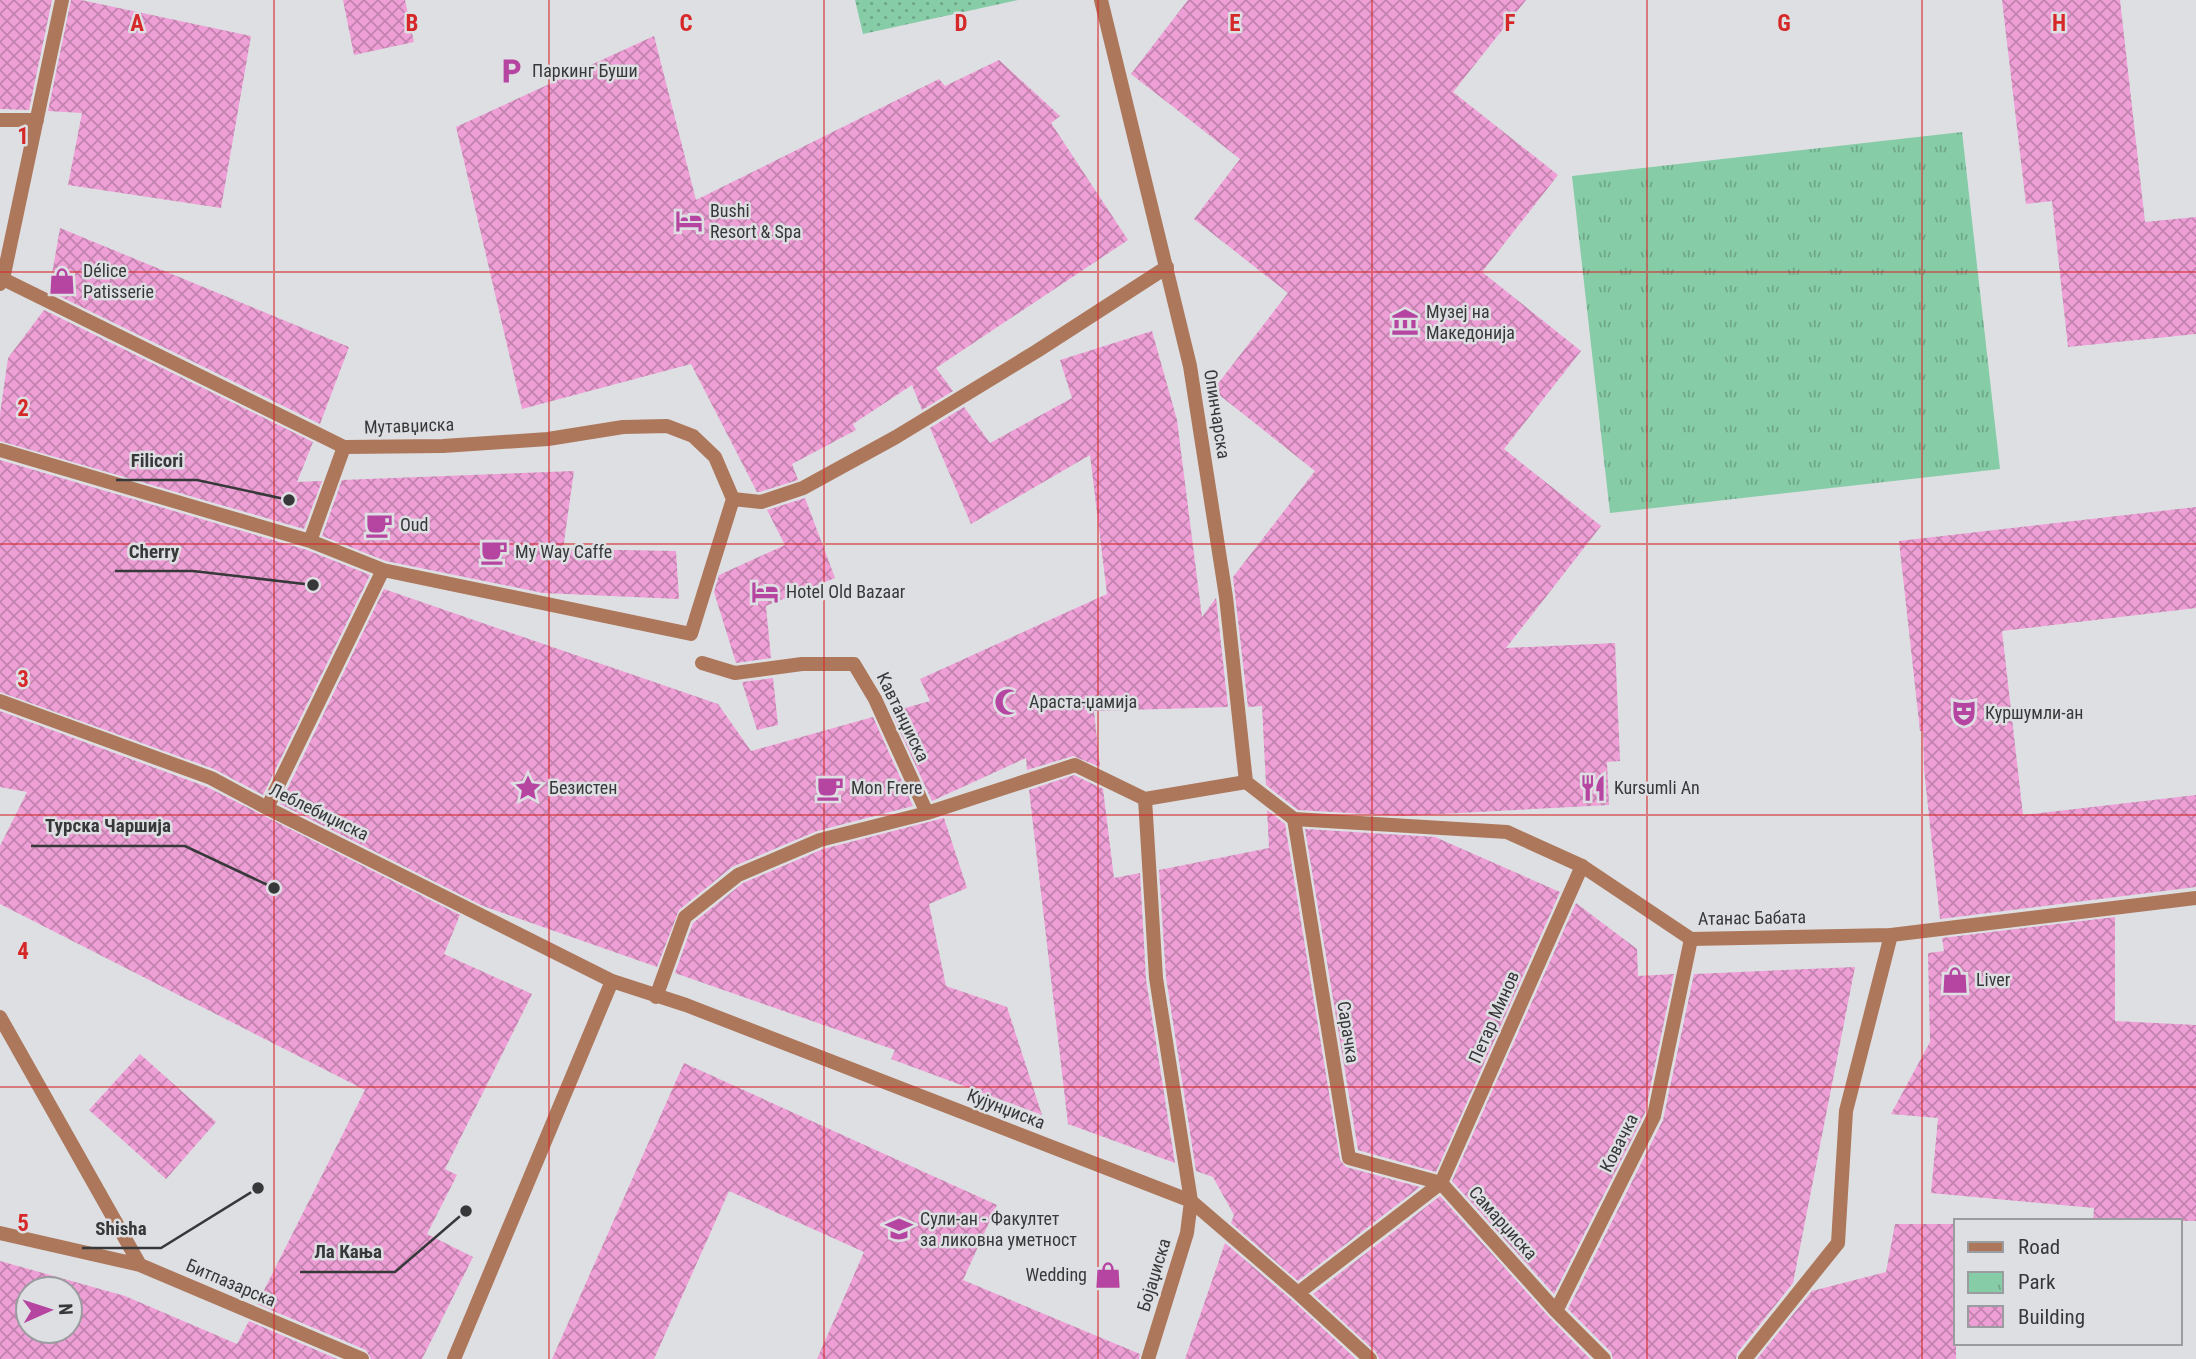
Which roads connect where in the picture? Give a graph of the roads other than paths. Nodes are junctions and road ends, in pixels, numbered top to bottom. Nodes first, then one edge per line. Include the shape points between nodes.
1 (62, 0) edge
2 (1101, 0) edge
3 (0, 120) edge
4 (37, 120) junction
5 (1167, 267) junction
6 (2, 282) edge
7 (344, 447) junction
8 (0, 450) edge
9 (733, 499) junction
10 (310, 541) junction
11 (383, 570) junction
12 (702, 663) dead end
13 (0, 701) edge
14 (1246, 782) junction
15 (1144, 799) junction
16 (267, 808) junction
17 (928, 813) junction
18 (1294, 819) junction
19 (1582, 866) junction
20 (2196, 898) edge
21 (1891, 934) junction
22 (1690, 939) junction
23 (612, 981) junction
24 (656, 997) junction
25 (0, 1017) edge
26 (1441, 1183) junction
27 (1191, 1201) junction
28 (0, 1233) edge
29 (140, 1265) junction
30 (1298, 1293) junction
31 (1556, 1311) junction
32 (362, 1359) edge
33 (454, 1359) edge
34 (1148, 1359) edge
35 (1370, 1359) edge
36 (1604, 1359) edge
37 (1745, 1359) edge

1 - 4 street
2 - 5 street, Опинчарска
3 - 4 street
4 - 6 street
5 - 9 street via 1025,359 803,488 761,502
5 - 14 street, Опинчарска via 1190,366 1226,597
6 - 7 street, Мутавџиска
7 - 9 street, Мутавџиска via 443,446 667,426 693,436 715,457
7 - 10 street
8 - 10 street
9 - 11 street via 691,634
10 - 11 street
11 - 16 street
12 - 17 street, Кавтанџиска via 735,673 802,664 854,664
13 - 16 street, Леблебиџиска via 211,778
14 - 15 street
14 - 18 street
15 - 17 street via 1075,765
15 - 27 street, Бојаџиска via 1156,978
16 - 23 street, Леблебиџиска
17 - 24 street via 820,840 738,875 685,917
18 - 19 street, Атанас Бабата via 1507,832
18 - 26 street, Сарачка via 1349,1158
19 - 22 street, Атанас Бабата
19 - 26 street, Петар Минов
20 - 21 street, Атанас Бабата
21 - 22 street, Атанас Бабата
21 - 37 street via 1846,1111 1838,1242
22 - 31 street, Ковачка via 1654,1116
23 - 24 street, Кујунџиска
23 - 33 street
24 - 27 street, Кујунџиска
25 - 29 street
26 - 30 street
26 - 31 street, Самарџиска
27 - 30 street, Кујунџиска
27 - 34 street, Бојаџиска via 1187,1233
28 - 29 street, Битпазарска
29 - 32 street, Битпазарска
30 - 35 street, Кујунџиска
31 - 36 street, Самарџиска

